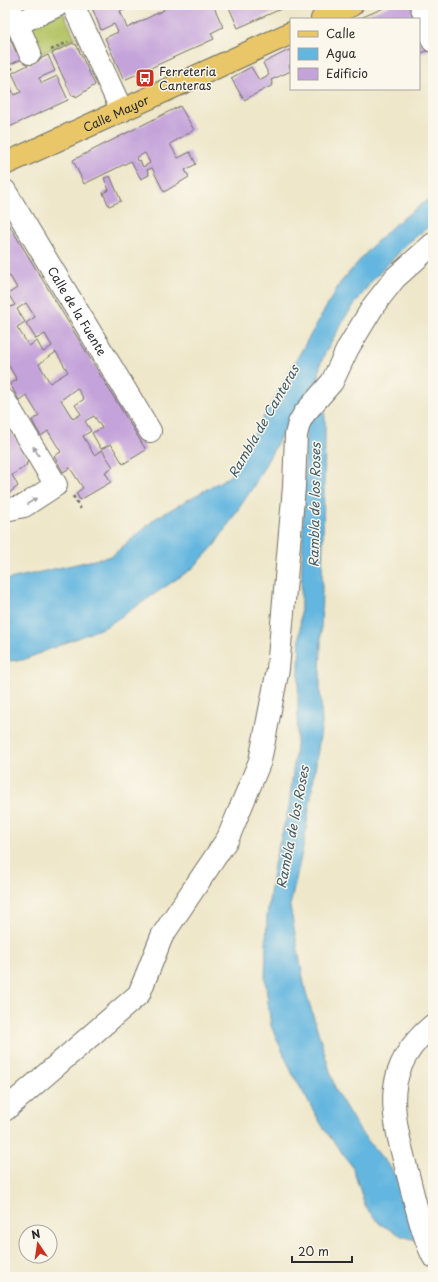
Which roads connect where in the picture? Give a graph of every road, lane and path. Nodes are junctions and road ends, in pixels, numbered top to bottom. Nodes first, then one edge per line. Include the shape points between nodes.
1 (58, 5) edge
2 (73, 5) edge
3 (352, 5) edge
4 (421, 5) edge
5 (13, 14) edge
6 (324, 18) edge
7 (290, 33) edge
8 (433, 41) edge
9 (30, 53) dead end
10 (122, 111) junction
11 (5, 164) edge
12 (5, 192) edge
13 (433, 244) edge
14 (5, 401) edge
15 (150, 431) dead end
16 (5, 510) edge
17 (433, 1025) edge
18 (5, 1110) edge
19 (430, 1249) edge

1 - 5 street
2 - 10 street
3 - 6 main road
4 - 8 street
5 - 9 street
7 - 10 main road, Calle Mayor
10 - 11 main road, Calle Mayor
12 - 15 street, Calle de la Fuente
13 - 18 street via 395,278 374,304 348,348 332,382 304,414 296,435 278,669 260,761 228,838 162,936 139,994
16 -> 14 street via 24,506 56,485
17 - 19 street via 411,1047 402,1063 393,1100 395,1121

